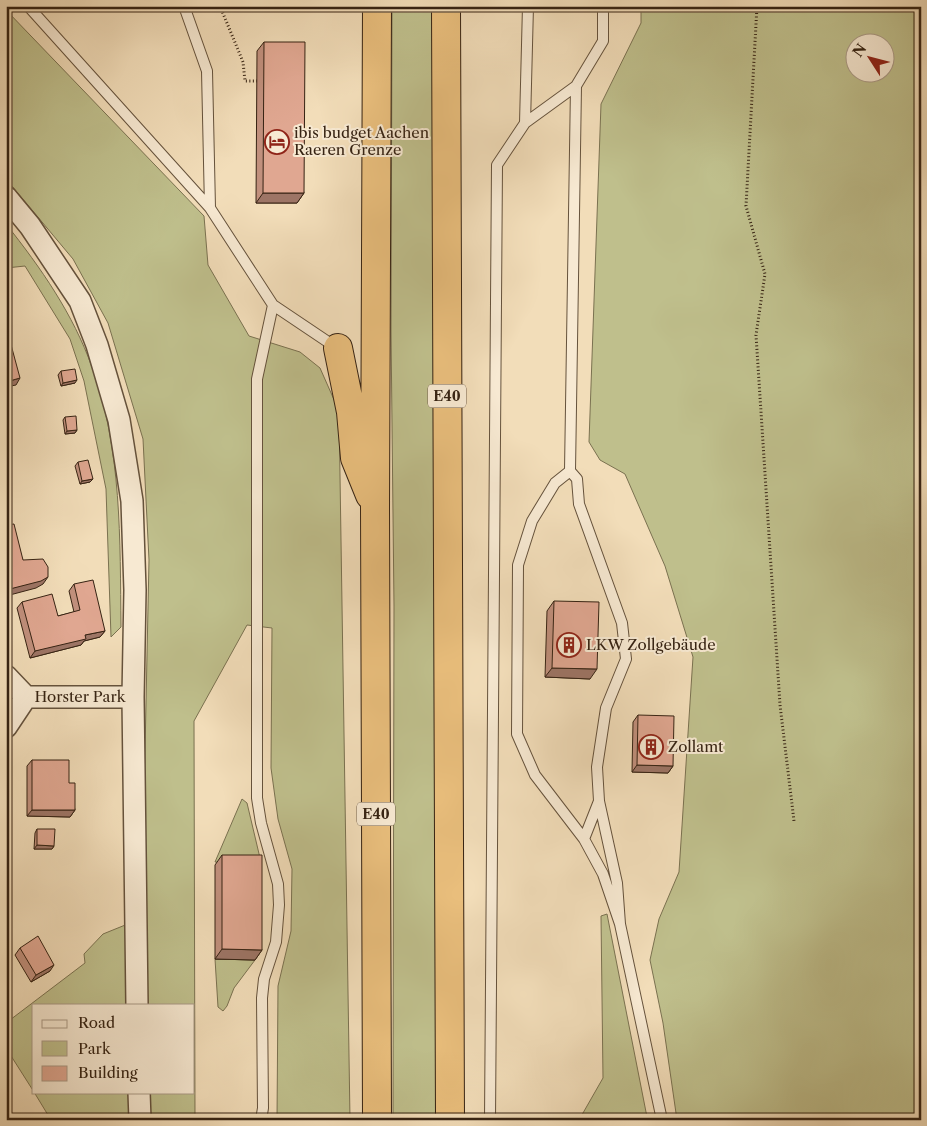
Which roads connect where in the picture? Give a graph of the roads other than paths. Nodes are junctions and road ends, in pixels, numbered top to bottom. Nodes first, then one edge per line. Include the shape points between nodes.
1 (28, 6) edge
2 (184, 6) edge
3 (377, 6) edge
4 (446, 6) edge
5 (457, 6) edge
6 (528, 6) edge
7 (603, 6) edge
8 (446, 38) junction
9 (576, 86) junction
10 (524, 123) junction
11 (6, 197) edge
12 (210, 208) junction
13 (273, 305) junction
14 (338, 348) joint
15 (570, 471) junction
16 (375, 508) junction
17 (6, 676) edge
18 (26, 697) junction
19 (133, 697) junction
20 (6, 727) edge
21 (599, 801) junction
22 (584, 839) junction
23 (620, 924) junction
24 (137, 1004) edge
25 (139, 1094) edge
26 (140, 1120) edge
27 (260, 1120) edge
28 (377, 1120) edge
29 (450, 1120) edge
30 (490, 1120) edge
31 (662, 1120) edge

1 - 12 lane
2 - 12 lane via 208,71
3 - 16 highway, E40
4 - 8 highway, E40
5 - 8 highway
6 - 10 lane
7 - 9 lane via 602,41
8 - 29 highway, E40
9 - 10 lane
9 - 15 lane
10 - 30 lane via 498,165
11 - 19 street via 30,226 80,302 97,344 119,420 132,501 135,590
12 - 13 lane
13 - 14 lane
13 - 27 lane via 257,379 257,798 278,884 279,905 276,942 264,979 262,998 263,1108
14 - 16 highway via 351,412 355,458
15 - 21 lane via 576,479 580,504 622,623 626,659 606,708 597,767
15 - 22 lane via 555,483 532,520 518,565 517,734 535,775
16 - 28 highway, E40
17 - 18 street, Horster Park
18 - 19 street, Horster Park
18 - 20 street, Horster Park
19 - 24 street
21 - 22 lane
21 - 23 lane via 617,883
22 - 23 lane via 603,874
23 - 31 lane
25 - 26 street

